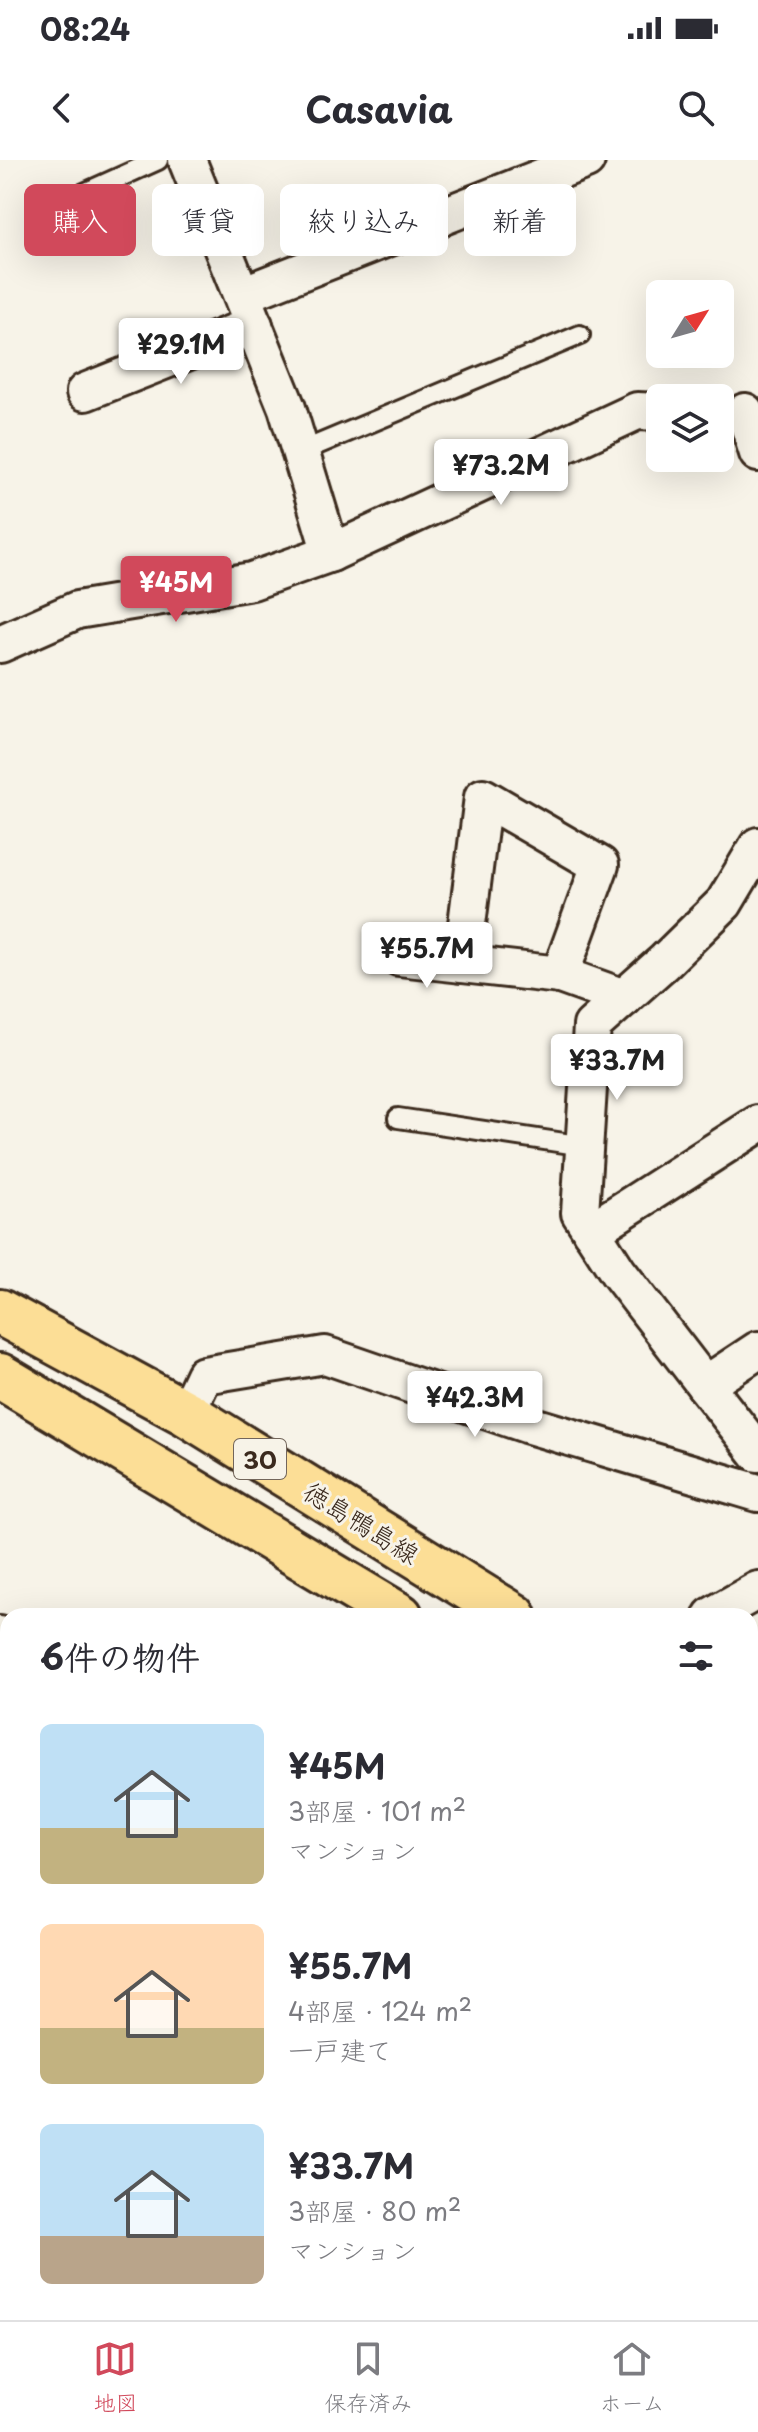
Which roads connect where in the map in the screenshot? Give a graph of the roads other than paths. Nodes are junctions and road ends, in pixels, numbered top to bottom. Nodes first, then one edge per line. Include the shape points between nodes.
1 (158, 160) edge
2 (187, 160) edge
3 (586, 160) edge
4 (105, 184) edge
5 (248, 310) junction
6 (580, 335) dead end
7 (85, 392) dead end
8 (646, 411) edge
9 (741, 411) edge
10 (300, 452) junction
11 (758, 453) edge
12 (331, 553) junction
13 (0, 644) edge
14 (758, 846) edge
15 (399, 957) dead end
16 (462, 964) junction
17 (560, 975) junction
18 (624, 998) junction
19 (398, 1118) dead end
20 (758, 1124) edge
21 (584, 1146) junction
22 (591, 1231) junction
23 (0, 1312) edge
24 (758, 1350) edge
25 (0, 1376) edge
26 (705, 1385) junction
27 (186, 1413) junction
28 (758, 1453) edge
29 (758, 1493) edge
30 (758, 1590) edge
31 (387, 1608) edge
32 (501, 1608) edge
33 (726, 1608) edge

1 - 4 lane
2 - 5 street
3 - 5 street
5 - 7 street
5 - 10 street
6 - 10 lane
8 - 12 street via 637,411
9 - 11 street
10 - 12 street
12 - 13 street via 252,581 77,610
14 - 18 street via 724,903
15 - 16 street
16 - 17 street
16 - 17 street via 483,797 600,865
17 - 18 street
18 - 21 street via 592,1026
19 - 21 lane
20 - 22 street
21 - 22 street via 580,1213
22 - 26 street
23 - 27 main road, 徳島鴨島線 / 30
24 - 26 street
25 - 31 main road, 30
26 - 28 street
27 - 29 street via 204,1375 325,1355 526,1424
27 - 32 main road, 徳島鴨島線 / 30
30 - 33 street

